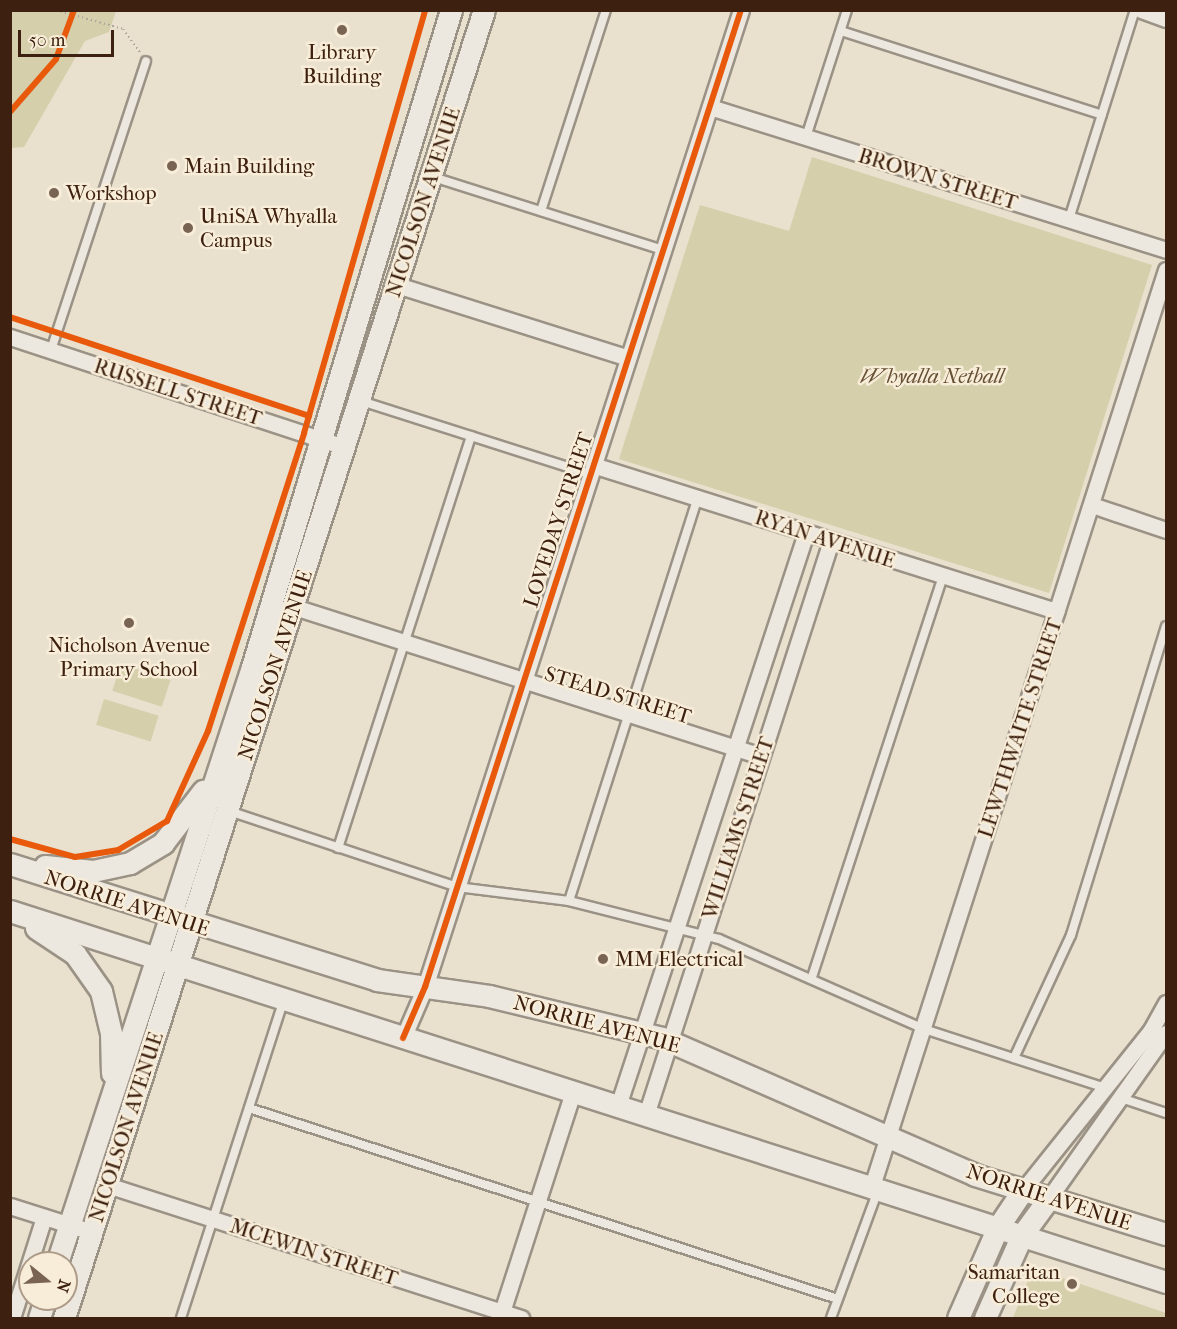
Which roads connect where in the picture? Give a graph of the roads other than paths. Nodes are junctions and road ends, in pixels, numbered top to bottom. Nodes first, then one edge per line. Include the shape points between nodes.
1 (451, 10) edge
2 (484, 10) edge
3 (606, 10) edge
4 (741, 10) edge
5 (847, 10) edge
6 (1135, 10) edge
7 (1141, 10) edge
8 (1167, 19) edge
9 (841, 31) junction
10 (146, 61) road end
11 (710, 107) junction
12 (1102, 115) junction
13 (806, 137) junction
14 (431, 176) junction
15 (541, 211) junction
16 (1069, 219) junction
17 (663, 250) junction
18 (1167, 250) edge
19 (1167, 270) edge
20 (397, 285) junction
21 (10, 337) edge
22 (51, 350) junction
23 (628, 358) junction
24 (360, 400) junction
25 (471, 436) junction
26 (322, 439) junction
27 (344, 447) junction
28 (591, 470) junction
29 (698, 498) junction
30 (1092, 505) junction
31 (1167, 530) edge
32 (806, 533) junction
33 (831, 541) junction
34 (943, 577) junction
35 (294, 607) junction
36 (1057, 611) junction
37 (1167, 626) edge
38 (403, 644) junction
39 (522, 682) junction
40 (627, 715) junction
41 (736, 749) junction
42 (761, 756) junction
43 (216, 770) junction
44 (228, 810) junction
45 (338, 848) junction
46 (10, 863) edge
47 (457, 886) junction
48 (569, 901) junction
49 (10, 913) edge
50 (170, 917) junction
51 (191, 925) junction
52 (678, 927) junction
53 (704, 935) junction
54 (156, 958) junction
55 (178, 964) junction
56 (812, 977) junction
57 (425, 987) junction
58 (284, 999) junction
59 (1167, 1003) edge
60 (924, 1029) junction
61 (643, 1033) junction
62 (1167, 1033) edge
63 (403, 1038) junction
64 (670, 1041) junction
65 (1014, 1058) junction
66 (1106, 1088) junction
67 (573, 1092) junction
68 (1121, 1098) junction
69 (110, 1100) junction
70 (618, 1107) junction
71 (249, 1108) junction
72 (1167, 1113) edge
73 (646, 1115) junction
74 (890, 1137) junction
75 (107, 1185) junction
76 (875, 1187) junction
77 (1023, 1190) junction
78 (1049, 1198) junction
79 (537, 1203) junction
80 (10, 1206) edge
81 (44, 1217) junction
82 (213, 1219) junction
83 (69, 1226) junction
84 (998, 1227) junction
85 (92, 1232) junction
86 (1167, 1234) edge
87 (1022, 1235) junction
88 (61, 1251) edge
89 (1167, 1282) edge
90 (838, 1299) junction
91 (501, 1315) edge
92 (12, 1318) edge
93 (64, 1318) edge
94 (181, 1318) edge
95 (521, 1318) edge
96 (831, 1318) edge
97 (958, 1318) edge
98 (985, 1318) edge

1 - 26 main road, NICOLSON AVENUE
2 - 14 main road, NICOLSON AVENUE
3 - 15 lane
4 - 11 street, LOVEDAY STREET
5 - 9 lane
6 - 12 lane
7 - 8 street
9 - 12 lane
9 - 13 lane
10 - 22 lane
11 - 13 street, BROWN STREET
11 - 17 street, LOVEDAY STREET
12 - 16 lane
13 - 16 street, BROWN STREET
14 - 15 lane
14 - 20 main road, NICOLSON AVENUE
15 - 17 lane
16 - 18 street, BROWN STREET
17 - 23 street, LOVEDAY STREET
19 - 30 street, LEWTHWAITE STREET
20 - 23 street
20 - 24 main road, NICOLSON AVENUE
21 - 22 street, RUSSELL STREET
22 - 26 street, RUSSELL STREET
23 - 28 street, LOVEDAY STREET
24 - 25 lane
24 - 27 main road, NICOLSON AVENUE
25 - 28 lane
25 - 38 lane
26 - 27 street, RUSSELL STREET
26 - 43 main road, NICOLSON AVENUE
27 - 35 main road, NICOLSON AVENUE
28 - 29 street, RYAN AVENUE
28 - 39 street, LOVEDAY STREET
29 - 32 street, RYAN AVENUE
29 - 40 lane
30 - 31 street
30 - 36 street, LEWTHWAITE STREET
32 - 33 street, RYAN AVENUE
32 - 41 street, WILLIAMS STREET
33 - 34 street, RYAN AVENUE
33 - 42 street, WILLIAMS STREET
34 - 36 street, RYAN AVENUE
34 - 56 lane
35 - 38 street, STEAD STREET
35 - 44 main road, NICOLSON AVENUE
36 - 60 street, LEWTHWAITE STREET
37 - 65 lane via 1071,935
38 - 39 street, STEAD STREET
38 - 45 lane
39 - 40 street, STEAD STREET
39 - 47 street, LOVEDAY STREET
40 - 41 street, STEAD STREET
40 - 48 lane
41 - 42 street, STEAD STREET
41 - 52 street, WILLIAMS STREET
42 - 53 street, WILLIAMS STREET
43 - 46 main road via 163,843 130,863 93,871
43 - 50 main road, NICOLSON AVENUE
44 - 45 lane
44 - 51 main road, NICOLSON AVENUE
45 - 47 lane
46 - 50 main road, NORRIE AVENUE
47 - 48 lane
47 - 57 street, LOVEDAY STREET
48 - 52 lane
49 - 54 main road, NORRIE AVENUE
49 - 69 main road via 75,954 101,991 114,1057
50 - 51 main road, NORRIE AVENUE
50 - 54 main road, NICOLSON AVENUE
51 - 55 main road, NICOLSON AVENUE
51 - 57 main road, NORRIE AVENUE via 377,980
52 - 53 lane
52 - 61 street, WILLIAMS STREET
53 - 56 lane
53 - 64 street, WILLIAMS STREET
54 - 55 main road, NORRIE AVENUE
54 - 69 main road, NICOLSON AVENUE
55 - 58 main road, NORRIE AVENUE
55 - 75 main road, NICOLSON AVENUE
56 - 60 lane
57 - 61 main road, NORRIE AVENUE via 489,996
57 - 63 street, LOVEDAY STREET
58 - 63 main road, NORRIE AVENUE
58 - 71 lane
59 - 66 street
60 - 65 lane
60 - 74 street, LEWTHWAITE STREET
61 - 64 main road, NORRIE AVENUE
61 - 70 street, WILLIAMS STREET
62 - 68 street
63 - 67 main road, NORRIE AVENUE
64 - 73 street, WILLIAMS STREET
64 - 74 main road, NORRIE AVENUE
65 - 66 lane
66 - 77 street
67 - 70 main road, NORRIE AVENUE
67 - 79 street
68 - 72 lane
68 - 78 street
69 - 83 main road, NICOLSON AVENUE
70 - 73 main road, NORRIE AVENUE
71 - 79 lane
71 - 82 lane
73 - 76 main road, NORRIE AVENUE
74 - 76 street, LEWTHWAITE STREET
74 - 77 main road, NORRIE AVENUE
75 - 82 street, MCEWIN STREET
75 - 85 main road, NICOLSON AVENUE
76 - 84 main road, NORRIE AVENUE
76 - 90 lane
77 - 78 main road, NORRIE AVENUE
77 - 84 main road
78 - 86 main road, NORRIE AVENUE
78 - 87 main road
79 - 90 lane
79 - 91 street
80 - 81 street
81 - 83 street
81 - 92 street
82 - 91 street, MCEWIN STREET
82 - 94 lane
83 - 85 street
83 - 88 main road, NICOLSON AVENUE
84 - 87 main road, NORRIE AVENUE
84 - 97 main road
85 - 93 main road, NICOLSON AVENUE
87 - 89 main road, NORRIE AVENUE
87 - 98 main road
90 - 96 lane
91 - 95 street, MCEWIN STREET

